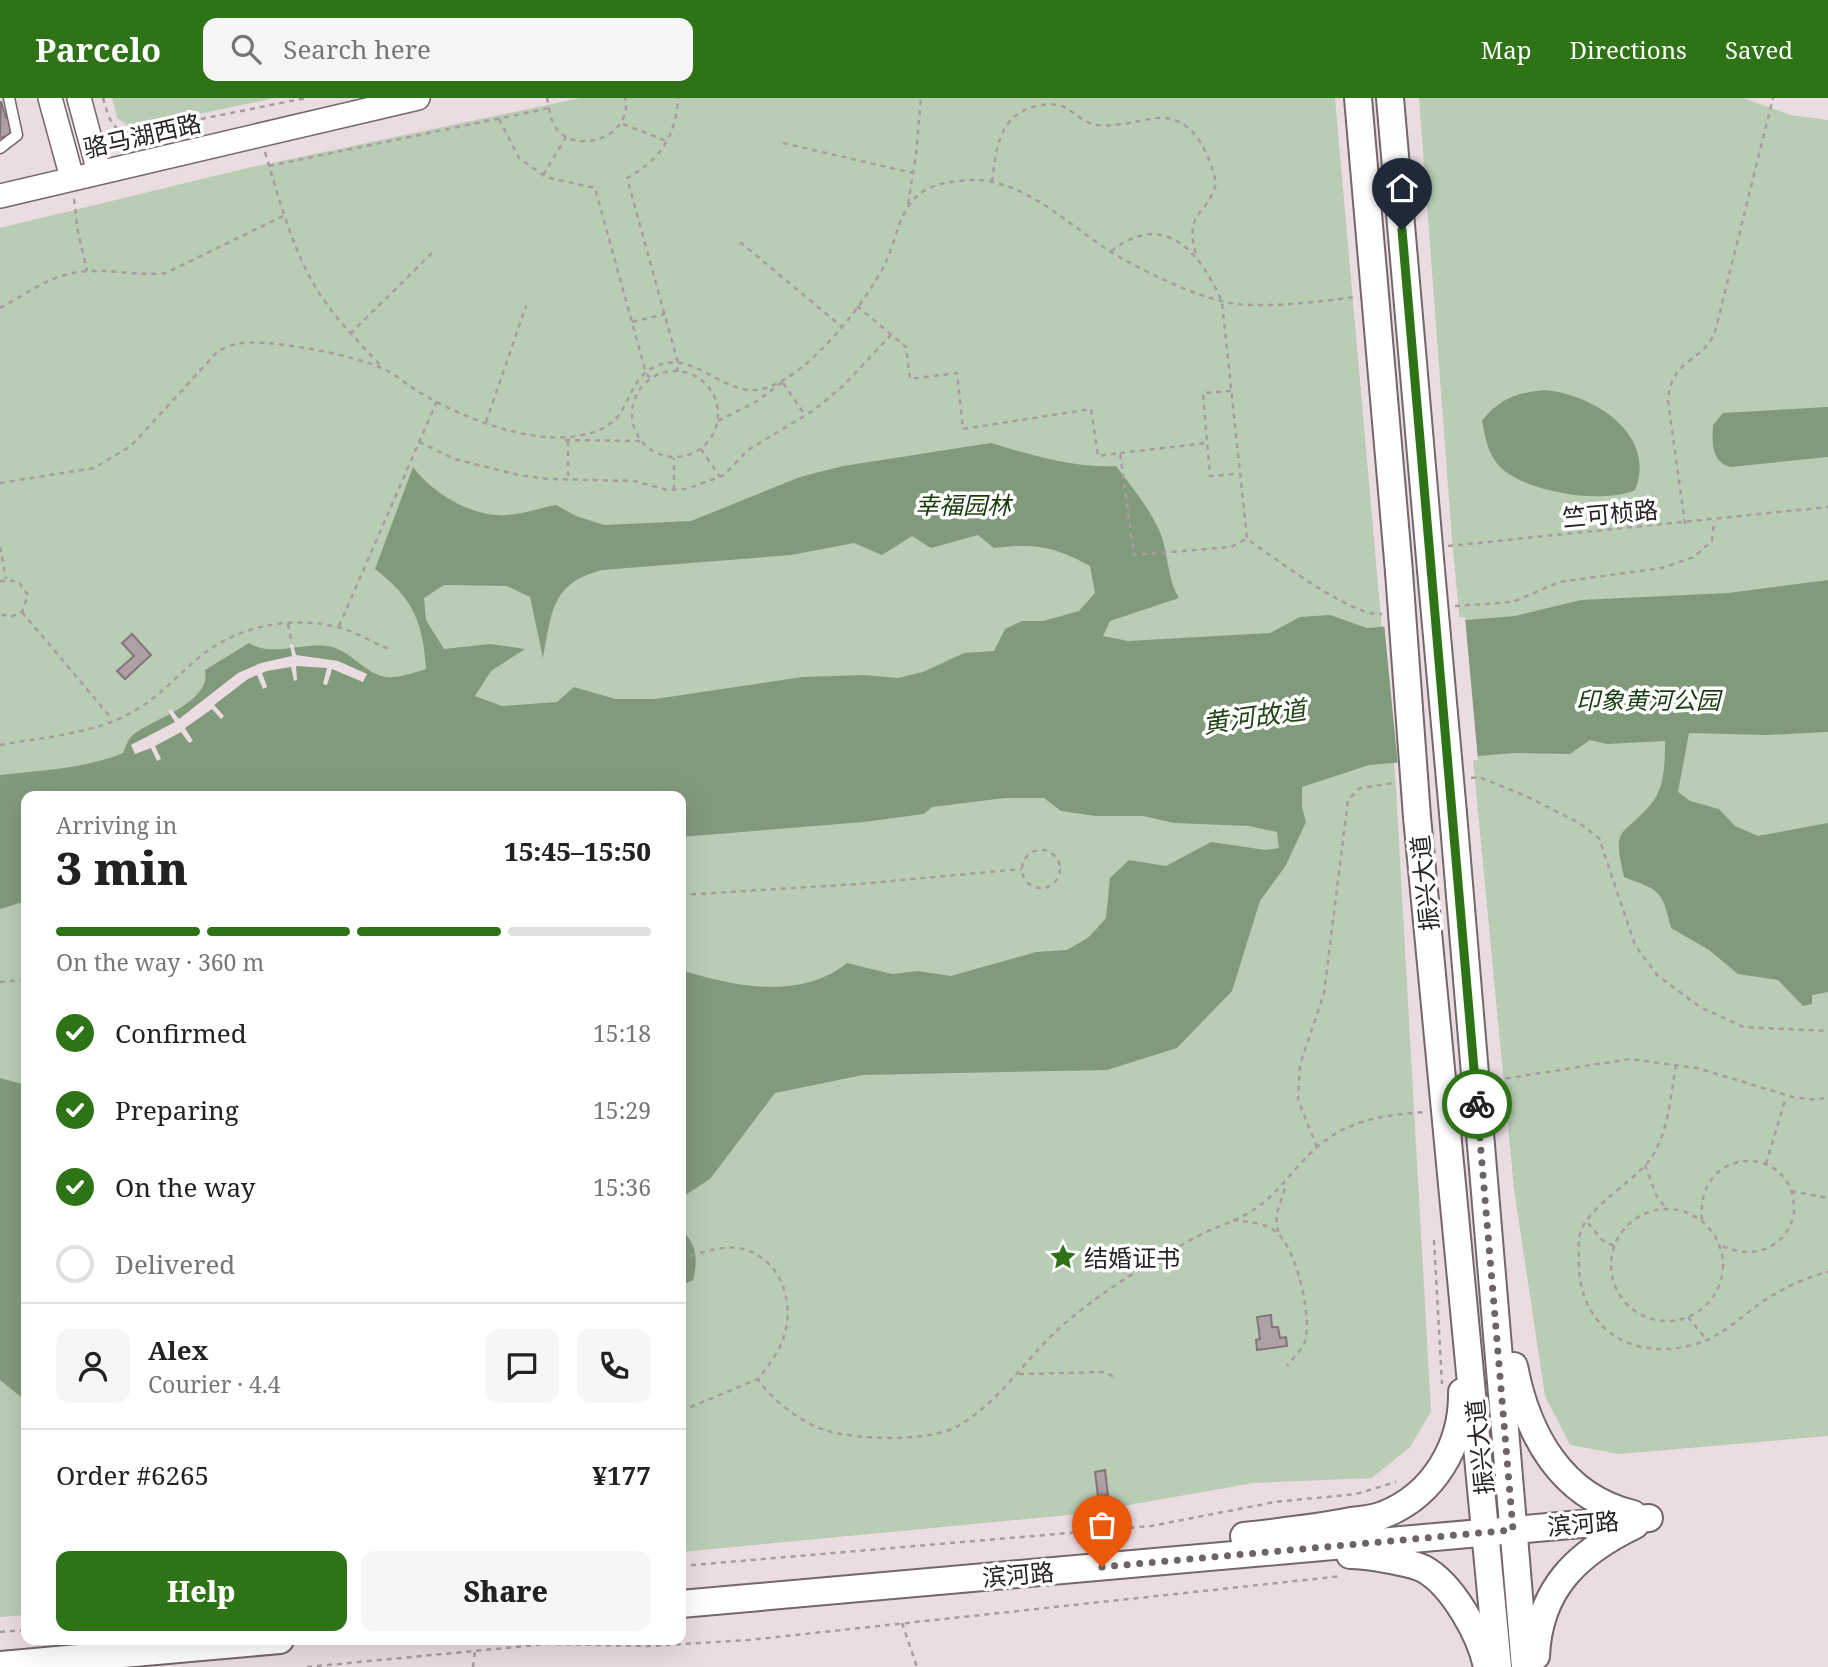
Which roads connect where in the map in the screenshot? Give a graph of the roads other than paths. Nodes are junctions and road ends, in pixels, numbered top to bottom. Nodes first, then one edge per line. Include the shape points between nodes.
1 (9, 98) edge
2 (50, 98) edge
3 (79, 98) edge
4 (418, 98) edge
5 (1358, 98) edge
6 (1390, 98) edge
7 (0, 148) edge
8 (99, 172) junction
9 (72, 178) junction
10 (0, 196) edge
11 (1487, 1219) junction
12 (1460, 1250) junction
13 (1649, 1518) junction
14 (1500, 1531) junction
15 (1159, 1562) junction
16 (686, 1604) edge
17 (225, 1645) edge
18 (0, 1665) edge
19 (1487, 1667) edge
20 (1498, 1667) edge
21 (1525, 1667) edge
22 (1536, 1667) edge

1 - 7 lane via 18,135
2 - 9 street
3 - 8 street
4 - 8 street, 骆马湖西路
5 - 12 main road, 振兴大道, bridge via 1418,817 1433,1115
6 - 11 main road, 振兴大道, bridge
8 - 9 street, 骆马湖西路
9 - 10 street, 骆马湖西路
11 - 13 main road via 1521,1405 1532,1431 1551,1460 1588,1495 1611,1509
11 - 14 main road, 振兴大道
12 - 14 main road, 振兴大道
12 - 15 main road via 1463,1410 1438,1475 1413,1498 1382,1516 1221,1539
13 - 14 main road, 滨河路
13 - 22 main road via 1606,1539 1566,1573 1537,1630
14 - 15 main road, 滨河路
14 - 20 main road, 振兴大道
14 - 21 main road, 振兴大道
15 - 16 main road, 滨河路
15 - 19 main road via 1359,1555 1423,1569 1469,1619
17 - 18 main road

